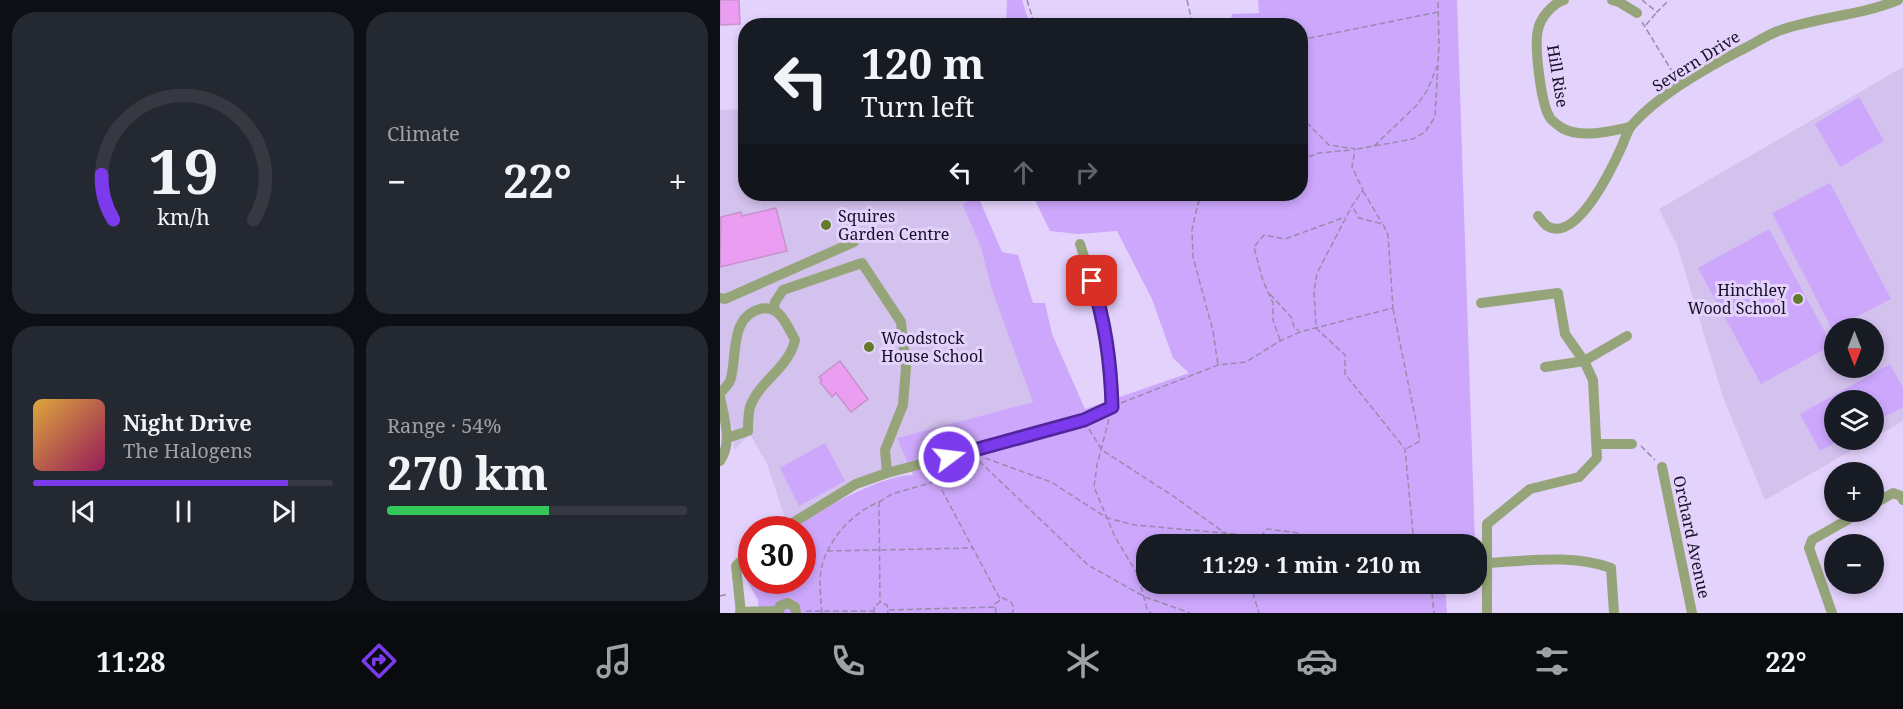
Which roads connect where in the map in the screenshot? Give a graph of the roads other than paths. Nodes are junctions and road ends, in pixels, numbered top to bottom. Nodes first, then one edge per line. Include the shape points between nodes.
1 (1564, 0) edge
2 (1611, 0) edge
3 (1898, 0) edge
4 (1637, 13) road end
5 (1630, 127) junction
6 (1538, 216) dead end
7 (854, 242) dead end
8 (1080, 244) dead end
9 (720, 298) edge
10 (1481, 303) dead end
11 (774, 309) junction
12 (1627, 336) dead end
13 (1584, 361) junction
14 (1545, 367) dead end
15 (720, 395) edge
16 (728, 438) junction
17 (1597, 444) junction
18 (1632, 444) road end
19 (720, 461) edge
20 (1662, 467) road end
21 (887, 473) junction
22 (1884, 498) edge
23 (1903, 500) edge
24 (804, 516) edge
25 (1844, 522) edge
26 (1486, 534) edge
27 (1487, 563) edge
28 (738, 564) edge
29 (738, 589) edge
30 (738, 594) edge
31 (1487, 594) edge
32 (740, 612) edge
33 (778, 612) edge
34 (796, 612) edge
35 (1487, 613) edge
36 (1614, 613) edge
37 (1692, 613) edge
38 (1832, 613) edge

1 - 5 street, Hill Rise via 1546,14 1538,27 1536,45 1550,119 1564,129 1584,134
2 - 4 street
3 - 5 street, Severn Drive via 1778,31 1681,85
5 - 6 street, Severn Drive via 1580,217 1567,226 1554,228 1546,226
7 - 9 street
8 - 21 street via 1098,299 1111,373 1112,407 1084,420
10 - 13 street via 1558,293 1565,334
11 - 15 street via 754,311 741,324 731,381
11 - 16 street via 795,340 793,350 755,396 749,410 748,431
11 - 21 street via 783,290 862,263 901,322 906,368 903,405 885,450
12 - 13 street
13 - 14 street
13 - 17 street via 1593,380
15 - 16 street
16 - 19 street
17 - 18 street
17 - 26 street via 1597,458 1578,477 1530,489 1486,524
20 - 37 street, Orchard Avenue
21 - 24 street via 855,484
22 - 23 street via 1893,493
25 - 38 street via 1812,540 1809,548
27 - 36 street via 1569,560 1611,568
28 - 29 street
30 - 32 street
31 - 35 street
32 - 33 street
33 - 34 street via 788,603

